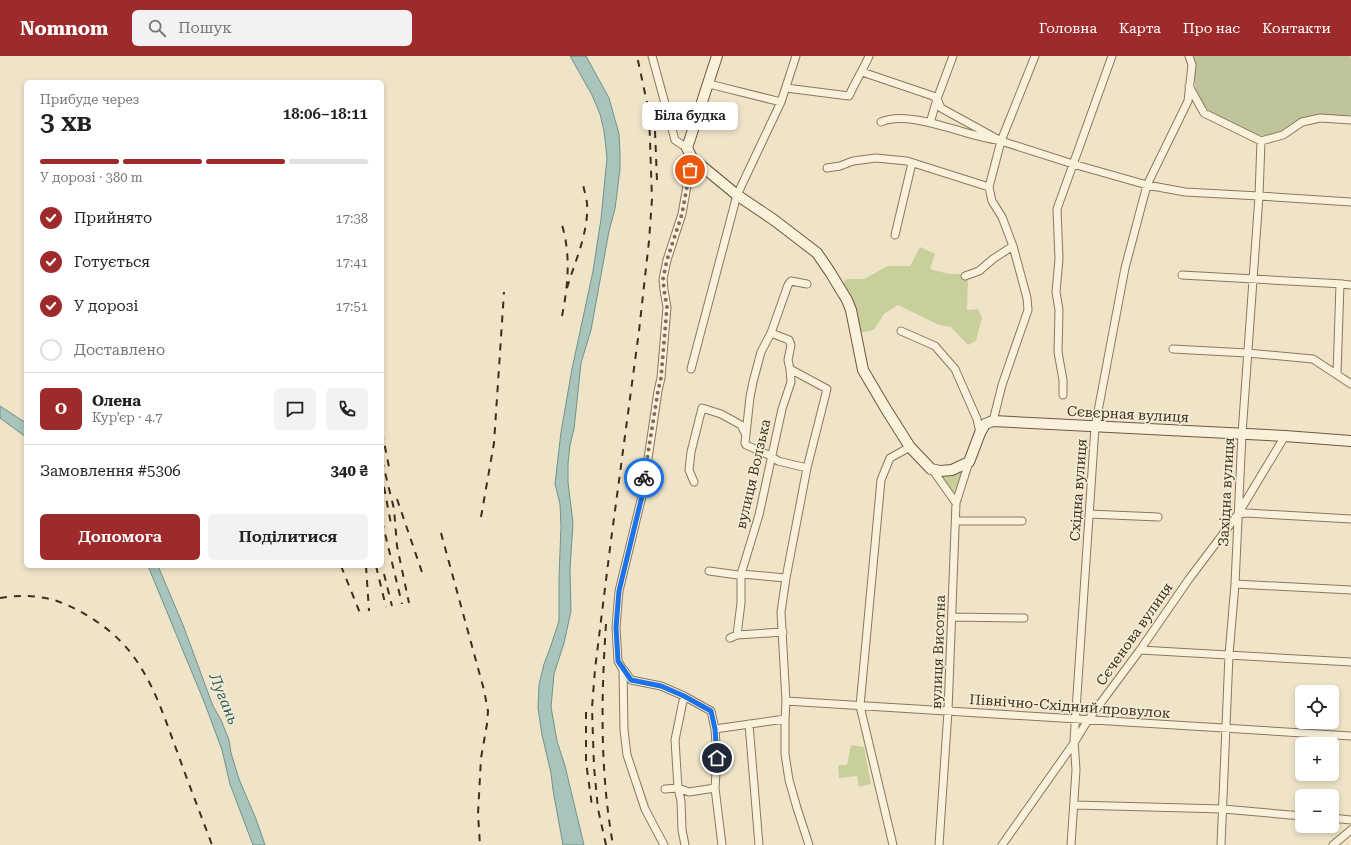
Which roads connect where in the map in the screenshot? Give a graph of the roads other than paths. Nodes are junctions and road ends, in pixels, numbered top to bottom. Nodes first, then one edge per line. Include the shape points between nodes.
1 (652, 56) edge
2 (718, 56) edge
3 (796, 56) edge
4 (869, 56) edge
5 (953, 56) edge
6 (1035, 56) edge
7 (1112, 56) edge
8 (1189, 56) edge
9 (862, 72) junction
10 (709, 84) junction
11 (1189, 86) junction
12 (786, 88) junction
13 (937, 99) junction
14 (781, 102) junction
15 (1351, 120) edge
16 (881, 122) dead end
17 (930, 123) junction
18 (1001, 141) junction
19 (1261, 141) junction
20 (687, 148) junction
21 (692, 158) junction
22 (912, 163) junction
23 (1073, 164) junction
24 (827, 168) dead end
25 (1148, 185) junction
26 (989, 187) junction
27 (737, 194) junction
28 (1259, 196) junction
29 (1351, 202) edge
30 (895, 236) dead end
31 (1013, 246) junction
32 (1182, 275) dead end
33 (964, 276) dead end
34 (1252, 278) junction
35 (807, 284) dead end
36 (1341, 284) junction
37 (1351, 285) edge
38 (901, 331) dead end
39 (771, 333) junction
40 (1173, 350) dead end
41 (1247, 353) junction
42 (691, 369) dead end
43 (790, 370) junction
44 (1338, 374) junction
45 (1351, 384) edge
46 (1063, 395) dead end
47 (992, 421) junction
48 (1095, 427) junction
49 (980, 433) junction
50 (1242, 434) junction
51 (746, 436) junction
52 (1285, 436) junction
53 (1351, 441) edge
54 (910, 447) junction
55 (771, 456) junction
56 (970, 462) junction
57 (807, 468) junction
58 (931, 468) junction
59 (694, 482) dead end
60 (956, 503) junction
61 (1089, 514) junction
62 (1238, 514) junction
63 (1158, 517) dead end
64 (1351, 519) edge
65 (956, 521) junction
66 (1022, 521) dead end
67 (708, 571) dead end
68 (741, 574) junction
69 (786, 578) junction
70 (1235, 584) junction
71 (1351, 590) edge
72 (952, 616) junction
73 (1024, 618) dead end
74 (783, 632) junction
75 (1140, 650) junction
76 (1229, 655) junction
77 (1351, 662) edge
78 (624, 670) junction
79 (684, 696) junction
80 (786, 701) junction
81 (860, 706) junction
82 (948, 711) junction
83 (785, 719) junction
84 (1076, 719) junction
85 (1088, 720) junction
86 (749, 724) junction
87 (715, 729) junction
88 (1227, 729) junction
89 (1351, 736) edge
90 (1074, 743) junction
91 (678, 788) junction
92 (715, 788) junction
93 (665, 789) dead end
94 (1074, 805) junction
95 (1223, 809) junction
96 (1295, 815) edge
97 (1339, 819) edge
98 (1351, 820) edge
99 (1351, 830) edge
100 (664, 845) edge
101 (685, 845) edge
102 (722, 845) edge
103 (759, 845) edge
104 (809, 845) edge
105 (893, 845) edge
106 (939, 845) edge
107 (1002, 845) edge
108 (1071, 845) edge
109 (1221, 845) edge
110 (1333, 845) edge

1 - 20 street via 675,140
2 - 10 street
3 - 12 street
4 - 9 street
5 - 13 street
6 - 18 street
7 - 23 street
8 - 11 street, Східна вулиця via 1192,65
9 - 12 street via 849,96
9 - 13 street
10 - 14 street
10 - 20 street
11 - 19 street via 1204,113
11 - 25 street, Східна вулиця via 1188,101
12 - 14 street
13 - 17 street
13 - 18 street via 941,108
14 - 27 street
15 - 19 street via 1320,118 1302,122 1283,135
16 - 17 street via 905,119
17 - 18 street
18 - 23 street
18 - 26 street
19 - 28 street, Західна вулиця
20 - 21 street
21 - 27 street
21 - 78 street via 682,214 663,279 667,307 661,378 643,492 619,591 616,627 618,661
22 - 24 street via 876,158
22 - 26 street
22 - 30 street
23 - 25 street
23 - 46 street via 1057,209 1059,259 1056,292 1059,310 1058,352
25 - 28 street via 1185,192
25 - 48 street, Східна вулиця via 1125,268
26 - 31 street via 992,200 1002,216
27 - 42 street
27 - 54 street via 817,253 830,272 851,310 863,370
28 - 29 street
28 - 34 street, Західна вулиця
31 - 33 street via 979,271
31 - 47 street via 1028,310
32 - 34 street
34 - 36 street
34 - 41 street, Західна вулиця
35 - 39 street via 791,281 788,285
36 - 37 street
36 - 44 street
38 - 49 street via 935,346 955,369 977,419
39 - 43 street, вулиця Волзька via 789,340
39 - 51 street via 761,352 753,382
40 - 41 street
41 - 44 street via 1313,359
41 - 50 street, Західна вулиця
43 - 55 street, вулиця Волзька via 791,382
43 - 57 street via 827,389
44 - 45 street
47 - 48 street, Сєвєрная вулиця
47 - 49 street via 985,424
48 - 50 street, Сєвєрная вулиця
48 - 61 street, Східна вулиця
49 - 56 street
50 - 52 street, Сєвєрная вулиця
50 - 62 street, Західна вулиця
51 - 55 street via 746,445
51 - 59 street via 741,425 721,414 702,408 689,470
52 - 53 street, Сєвєрная вулиця
52 - 62 street, Сєченова вулиця
54 - 58 street
54 - 81 street via 890,458 881,480
55 - 57 street via 778,461
55 - 68 street, вулиця Волзька via 759,515
56 - 58 street via 952,470 940,471
56 - 60 street, вулиця Висотна
57 - 69 street
58 - 60 street
60 - 65 street, вулиця Висотна
61 - 63 street
61 - 84 street, Східна вулиця
62 - 64 street
62 - 70 street, Західна вулиця
62 - 75 street, Сєченова вулиця
65 - 66 street
65 - 72 street, вулиця Висотна
67 - 68 street via 738,576
68 - 69 street
68 - 74 street, вулиця Волзька via 741,603 734,637
69 - 74 street via 781,612
70 - 71 street
70 - 76 street, Західна вулиця
72 - 73 street
72 - 82 street, вулиця Висотна
74 - 80 street
75 - 76 street
75 - 85 street, Сєченова вулиця
76 - 77 street
76 - 88 street, Західна вулиця
78 - 79 street via 631,680 661,686
78 - 100 street via 624,730 627,755 645,809
79 - 87 street via 711,711
79 - 91 street via 675,740
80 - 81 street, Північно-Східний провулок
80 - 83 street
81 - 82 street, Північно-Східний провулок
81 - 105 street
82 - 84 street, Північно-Східний провулок
82 - 106 street, вулиця Висотна
83 - 86 street
83 - 104 street via 785,754 797,808
84 - 85 street, Північно-Східний провулок
84 - 90 street, Східна вулиця
85 - 88 street, Північно-Східний провулок
85 - 90 street, Сєченова вулиця
86 - 87 street
86 - 103 street
87 - 92 street
88 - 89 street, Північно-Східний провулок
88 - 95 street, Західна вулиця
90 - 94 street, Східна вулиця
90 - 107 street, Сєченова вулиця
91 - 92 street via 689,792
91 - 93 street
91 - 101 street
92 - 102 street
94 - 95 street
94 - 108 street, Східна вулиця
95 - 96 street
95 - 109 street, Західна вулиця
97 - 98 street
99 - 110 street

